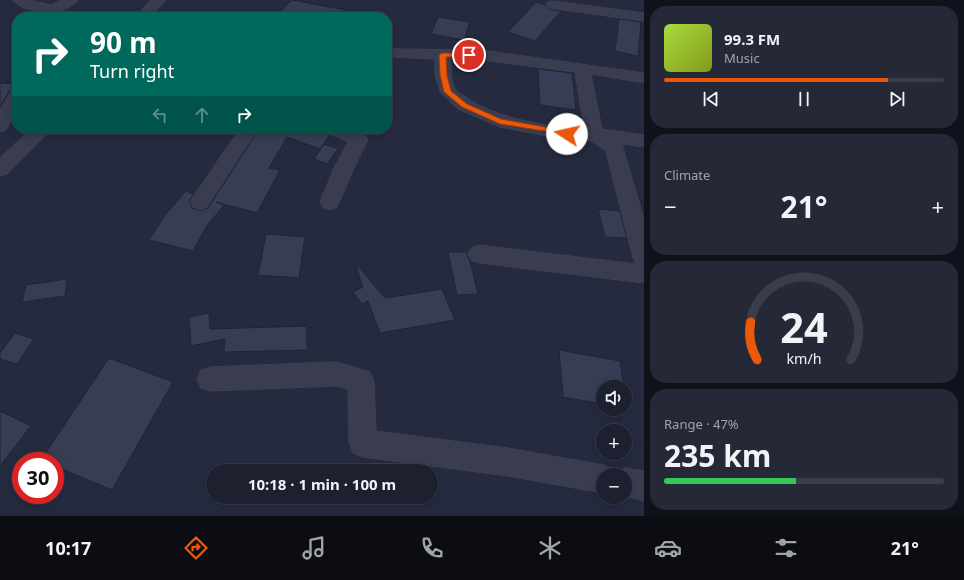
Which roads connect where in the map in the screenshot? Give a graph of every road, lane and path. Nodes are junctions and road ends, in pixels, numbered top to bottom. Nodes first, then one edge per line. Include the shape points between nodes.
1 (19, 0) edge
2 (71, 0) edge
3 (159, 0) edge
4 (553, 6) dead end
5 (46, 12) edge
6 (55, 12) edge
7 (147, 12) edge
8 (644, 17) edge
9 (442, 55) junction
10 (392, 56) edge
11 (582, 68) junction
12 (644, 78) edge
13 (12, 104) edge
14 (0, 126) edge
15 (38, 134) edge
16 (246, 134) edge
17 (346, 134) edge
18 (594, 134) junction
19 (644, 141) edge
20 (0, 169) edge
21 (200, 202) dead end
22 (330, 202) dead end
23 (479, 254) dead end
24 (644, 258) edge
25 (644, 274) edge
26 (210, 379) dead end
27 (596, 477) edge
28 (632, 483) edge
29 (644, 486) edge

1 - 5 street
2 - 6 street
3 - 7 street
4 - 8 street
9 - 10 street
9 - 11 street via 482,55
9 - 18 street via 443,75 448,92 464,105 500,121 567,134
11 - 12 street
11 - 18 street
13 - 14 street
15 - 20 street
16 - 21 street
17 - 22 street via 359,139
18 - 19 street
18 - 24 street via 615,148
23 - 25 street
26 - 27 street via 337,374 361,381 363,443 508,462
28 - 29 street

